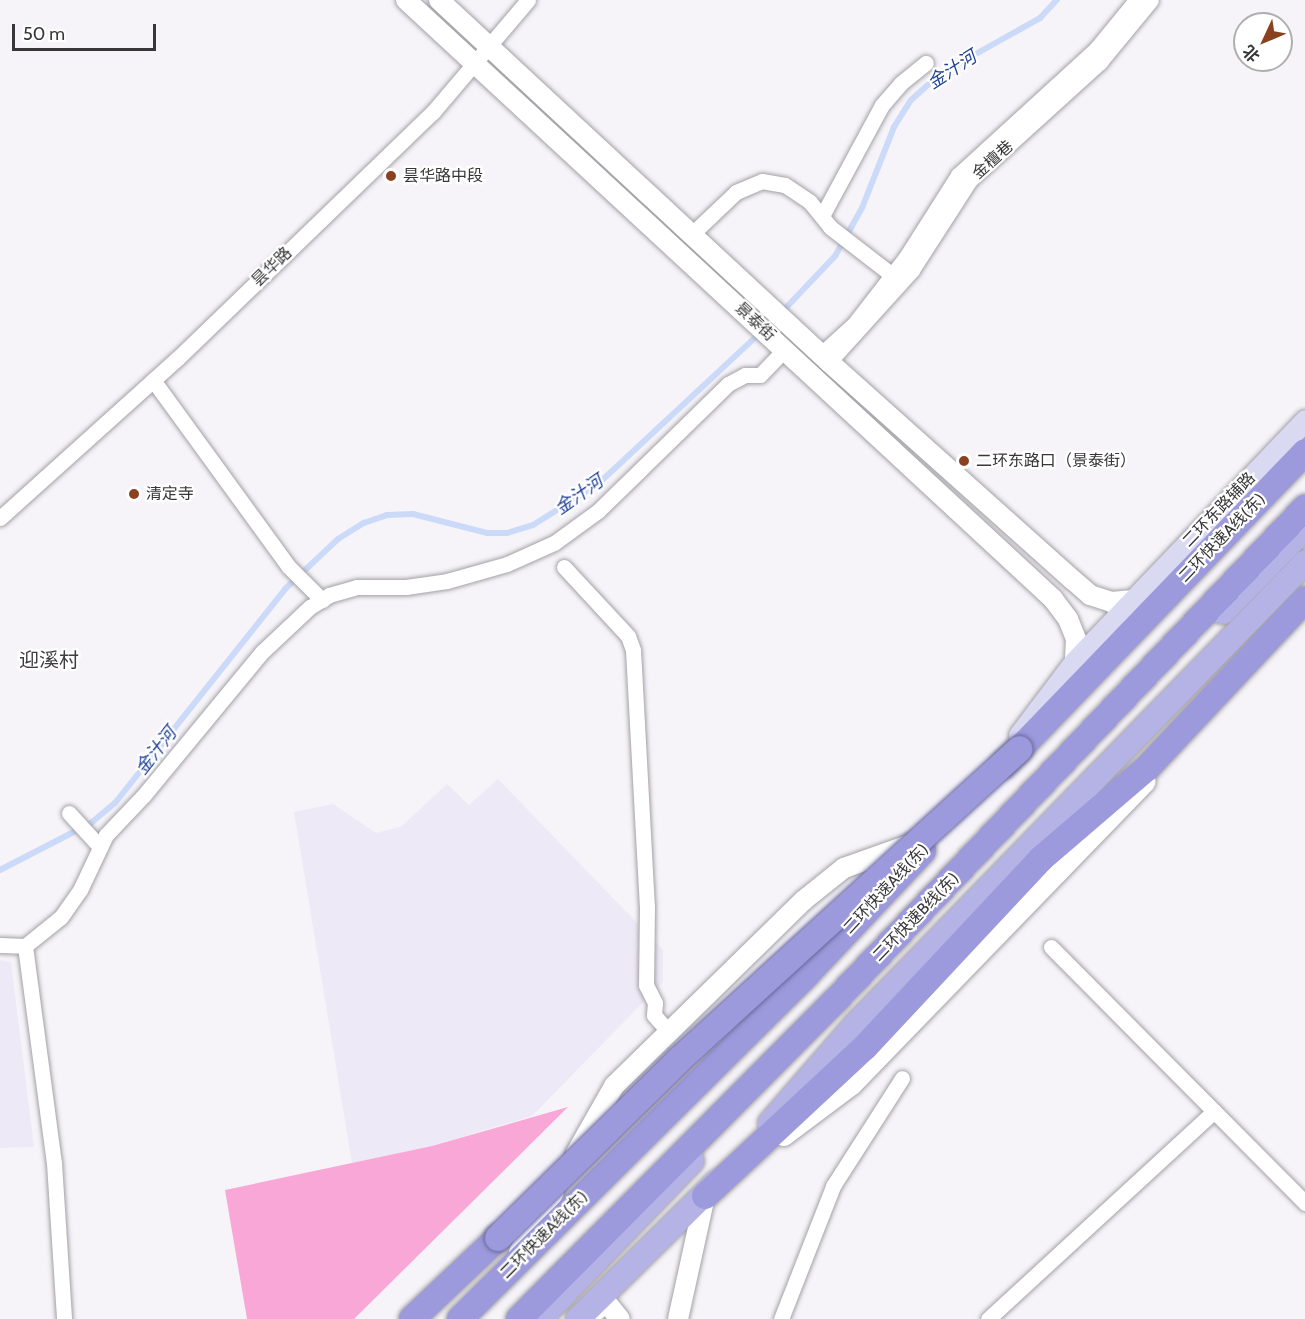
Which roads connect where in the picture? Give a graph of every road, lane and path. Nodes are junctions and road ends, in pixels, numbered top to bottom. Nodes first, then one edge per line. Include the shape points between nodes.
1 (406, 0) edge
2 (439, 0) edge
3 (528, 0) edge
4 (1136, 0) edge
5 (1151, 0) edge
6 (489, 46) junction
7 (474, 62) junction
8 (926, 63) dead end
9 (826, 222) junction
10 (693, 233) junction
11 (892, 275) junction
12 (782, 346) junction
13 (825, 358) junction
14 (153, 380) junction
15 (1305, 420) edge
16 (1305, 452) edge
17 (1305, 508) edge
18 (0, 518) edge
19 (1305, 528) edge
20 (1305, 563) edge
21 (564, 567) dead end
22 (322, 600) junction
23 (1134, 600) junction
24 (1305, 600) edge
25 (1305, 614) edge
26 (1075, 660) junction
27 (1019, 749) junction
28 (69, 813) dead end
29 (930, 837) junction
30 (100, 847) junction
31 (0, 945) edge
32 (25, 946) junction
33 (1051, 947) dead end
34 (669, 1032) junction
35 (902, 1078) dead end
36 (1214, 1111) junction
37 (705, 1196) junction
38 (1305, 1203) edge
39 (511, 1267) junction
40 (602, 1297) junction
41 (546, 1313) edge
42 (64, 1319) edge
43 (411, 1319) edge
44 (459, 1319) edge
45 (519, 1319) edge
46 (578, 1319) edge
47 (593, 1319) edge
48 (620, 1319) edge
49 (678, 1319) edge
50 (781, 1319) edge
51 (988, 1319) edge

1 - 7 street, 景泰街
2 - 6 street, 景泰街
3 - 6 street, 昙华路
4 - 11 street, 金檀巷 via 1096,49 957,175
5 - 13 street, 金檀巷 via 1100,62 970,180 912,270
6 - 7 street, 昙华路
6 - 10 street, 景泰街
7 - 12 street, 景泰街
7 - 14 street, 昙华路 via 434,112
8 - 9 street via 882,105
9 - 10 street via 810,202 785,185 762,181 736,192
9 - 11 street
10 - 13 street, 景泰街
11 - 13 street, 金檀巷
12 - 22 street via 760,375 745,375 728,384 598,511 554,543 507,564 447,580 406,587 357,588
12 - 26 street, 景泰街 via 1053,599 1068,619 1076,639
13 - 23 street, 景泰街 via 1090,595 1111,602
14 - 18 street, 昙华路
14 - 22 street via 289,567
15 - 23 main road, 二环东路辅路
16 - 27 highway, 二环快速A线(东)
17 - 45 highway, 二环快速B线(东) via 834,1002
19 - 41 main road
20 - 37 main road via 856,1024
21 - 34 street via 628,636 633,650 647,906 646,985 655,1003 654,1015
22 - 30 street via 255,660 144,795 106,835
23 - 26 main road, 二环东路辅路
24 - 37 highway via 1147,768 1042,858 865,1047
25 - 37 street via 1076,857 852,1085
26 - 29 main road, 二环东路辅路 via 1029,723
27 - 43 highway, bridge via 686,1053
27 - 44 highway, 二环快速A线(东), bridge via 807,974
28 - 30 street
29 - 34 street via 844,868 804,900
29 - 39 main road, 二环东路辅路
30 - 32 street via 80,890 61,916
31 - 32 street
32 - 42 street via 54,1163
33 - 36 street
34 - 39 street via 614,1086
35 - 50 street via 833,1186
36 - 38 street
36 - 51 street
37 - 40 main road
37 - 49 street
39 - 44 street
40 - 46 main road
40 - 47 street
40 - 48 street

